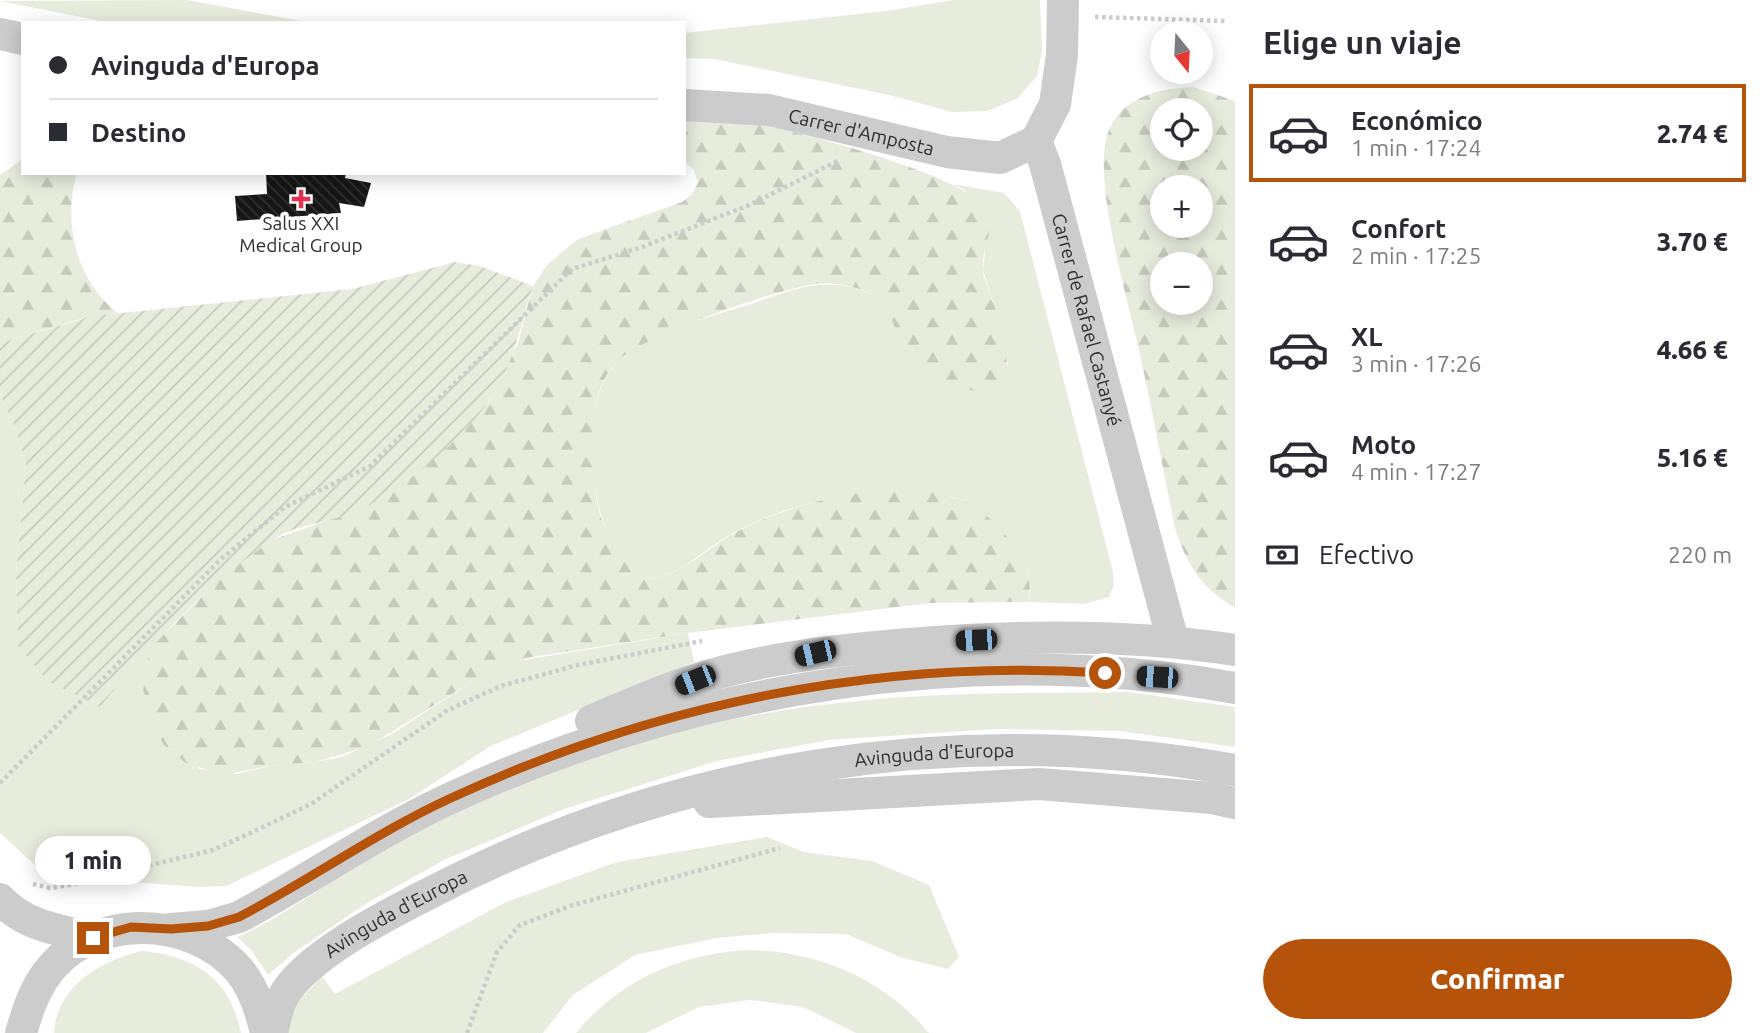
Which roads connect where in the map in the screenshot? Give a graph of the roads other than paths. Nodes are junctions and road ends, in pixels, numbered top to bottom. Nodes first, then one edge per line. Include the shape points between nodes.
1 (1063, 7) edge
2 (0, 34) edge
3 (21, 39) edge
4 (686, 105) edge
5 (1036, 141) junction
6 (1173, 641) junction
7 (1235, 650) edge
8 (1235, 688) edge
9 (1235, 770) edge
10 (451, 798) junction
11 (1235, 803) edge
12 (638, 806) junction
13 (0, 899) edge
14 (171, 929) junction
15 (93, 938) junction
16 (22, 1033) edge
17 (266, 1033) edge
18 (272, 1033) edge

1 - 5 street via 1055,104
2 - 3 street
4 - 5 street, Carrer d'Amposta via 769,110 947,152 1000,158
5 - 6 street, Carrer de Rafael Castanyé
6 - 7 street
6 - 10 street via 1055,637 815,653 695,680 605,715
8 - 10 street via 1079,671 929,673 792,689 623,730
9 - 12 street, Avinguda d'Europa via 1170,758 1057,751 932,751 783,769
10 - 14 street via 239,917
11 - 12 street, Avinguda d'Europa via 1039,784
12 - 18 street, Avinguda d'Europa via 473,870 320,957 282,998
13 - 15 street via 22,918
14 - 15 street via 131,927
14 - 17 street via 207,943 239,970 260,1006
15 - 16 street via 66,954 44,977 29,1004

